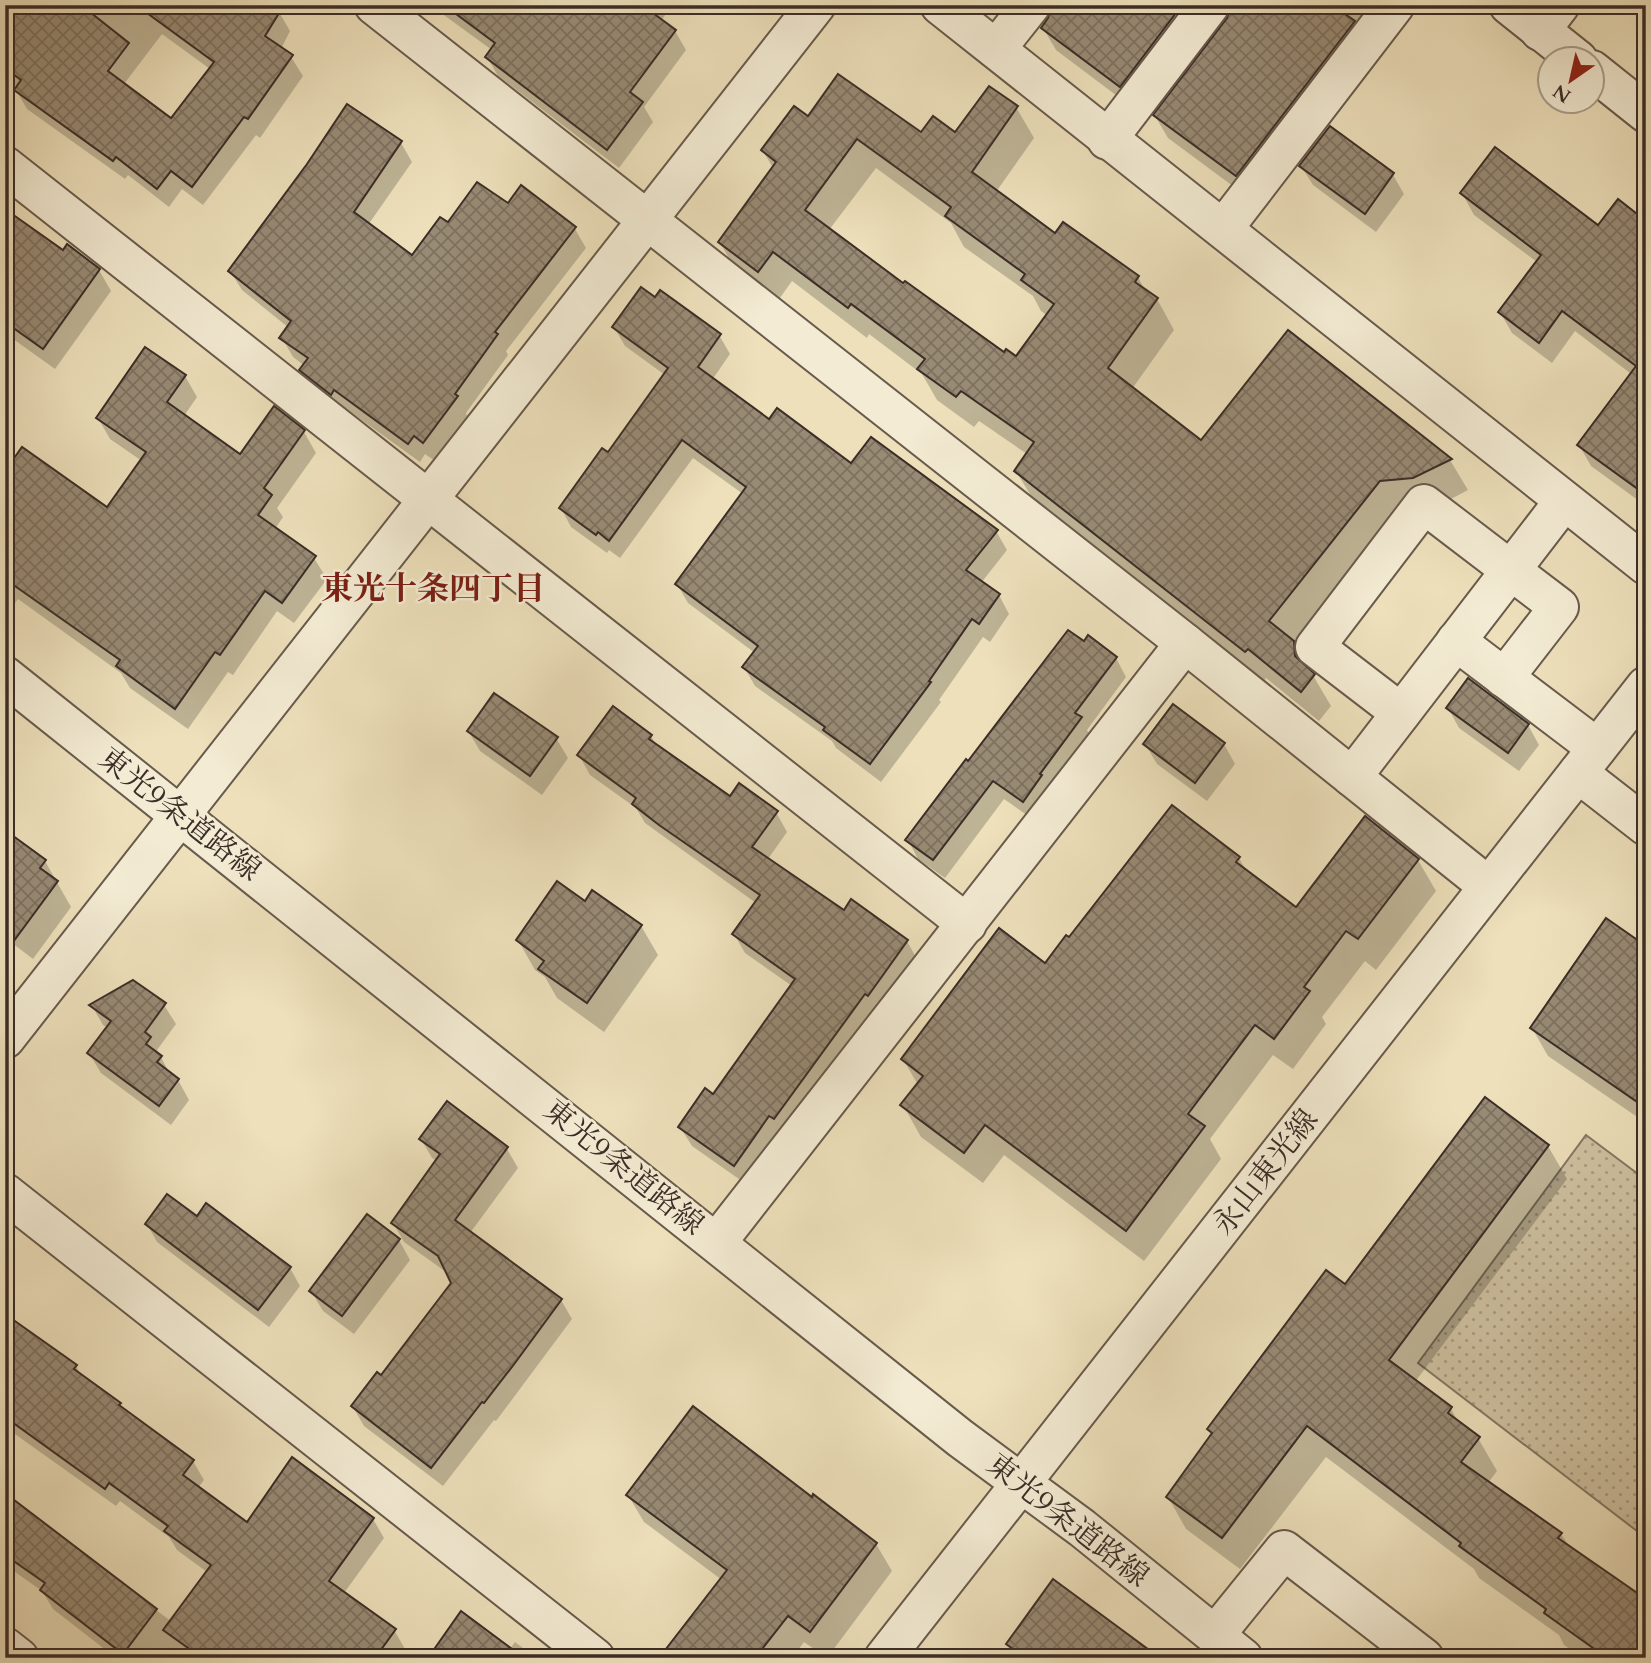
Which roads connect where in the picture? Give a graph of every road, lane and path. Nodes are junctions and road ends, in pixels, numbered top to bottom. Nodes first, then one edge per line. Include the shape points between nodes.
1 (374, 5) edge
2 (816, 5) edge
3 (940, 5) edge
4 (1031, 5) edge
5 (1210, 5) edge
6 (1395, 5) edge
7 (1509, 5) edge
8 (1550, 18) edge
9 (1569, 46) edge
10 (996, 49) junction
11 (1606, 82) edge
12 (1646, 113) edge
13 (1107, 140) junction
14 (5, 166) edge
15 (646, 221) junction
16 (1223, 229) junction
17 (429, 499) junction
18 (1564, 500) junction
19 (1646, 565) edge
20 (1511, 570) junction
21 (1456, 642) junction
22 (1185, 643) junction
23 (5, 676) edge
24 (1504, 678) junction
25 (1646, 686) edge
26 (1401, 713) junction
27 (1587, 761) junction
28 (1352, 777) junction
29 (180, 814) junction
30 (1646, 826) edge
31 (1488, 886) junction
32 (967, 924) junction
33 (5, 1039) edge
34 (5, 1193) edge
35 (717, 1242) junction
36 (1021, 1483) junction
37 (1229, 1646) edge
38 (5, 1647) edge
39 (19, 1658) edge
40 (596, 1658) edge
41 (884, 1658) edge
42 (1424, 1658) edge

1 - 15 street
2 - 15 street
3 - 10 street
4 - 10 street
5 - 13 street
6 - 16 street
7 - 8 street
8 - 9 street
10 - 13 street
11 - 12 street
13 - 16 street
14 - 17 street
15 - 17 street
15 - 22 street
16 - 18 street
17 - 29 street
17 - 32 street
18 - 19 street
18 - 20 street
20 - 21 street
20 - 24 street via 1559,607
20 - 26 street via 1424,504 1315,647
21 - 24 street
21 - 26 street
22 - 28 street
22 - 32 street
23 - 29 street, 東光9条道路線
24 - 27 street
25 - 27 street, 永山東光線
26 - 28 street
27 - 30 street
27 - 31 street, 永山東光線
28 - 31 street
29 - 33 street
29 - 35 street, 東光9条道路線
31 - 36 street, 永山東光線
32 - 35 street
34 - 40 street
35 - 36 street, 東光9条道路線
36 - 37 street, 東光9条道路線
36 - 41 street, 永山東光線
37 - 42 street via 1284,1550
38 - 39 street

